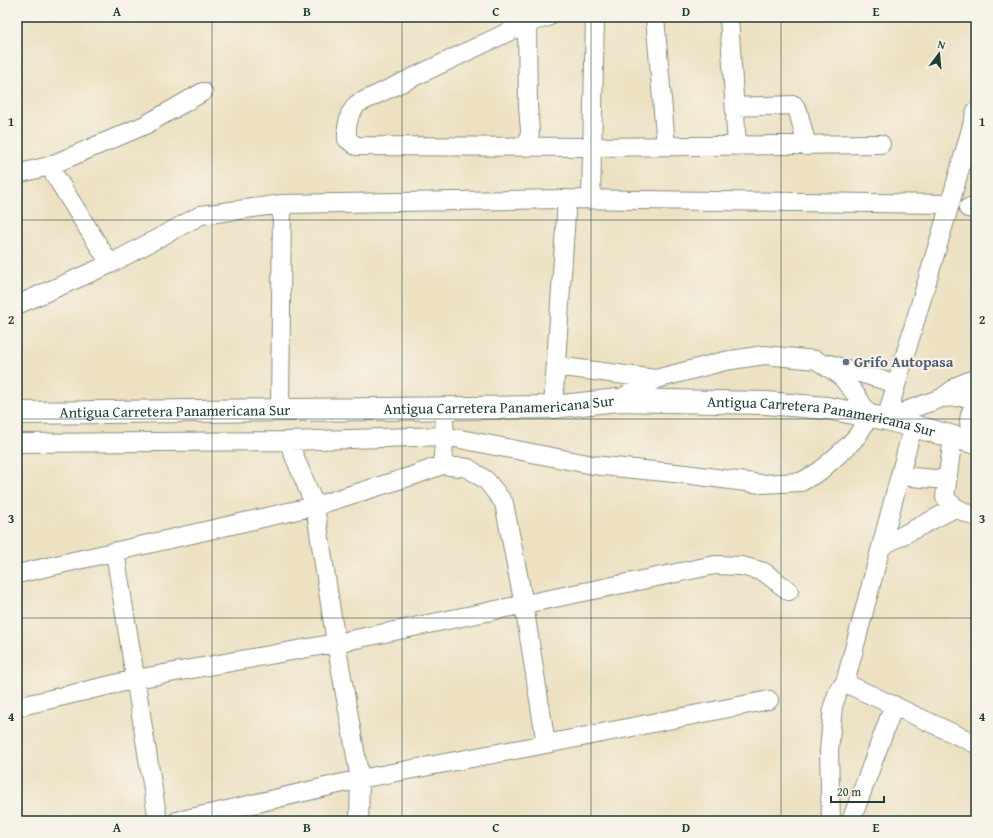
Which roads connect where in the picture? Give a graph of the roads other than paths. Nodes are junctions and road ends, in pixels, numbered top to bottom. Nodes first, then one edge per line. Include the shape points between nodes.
1 (548, 17) edge
2 (595, 17) edge
3 (655, 17) edge
4 (729, 17) edge
5 (527, 23) junction
6 (203, 92) dead end
7 (735, 107) junction
8 (976, 111) edge
9 (881, 144) dead end
10 (528, 146) junction
11 (666, 146) junction
12 (737, 146) junction
13 (807, 146) junction
14 (592, 147) junction
15 (50, 166) junction
16 (17, 174) edge
17 (567, 200) junction
18 (591, 200) junction
19 (282, 204) junction
20 (950, 204) junction
21 (110, 264) junction
22 (17, 305) edge
23 (816, 360) junction
24 (556, 366) junction
25 (976, 378) edge
26 (656, 379) junction
27 (896, 384) junction
28 (976, 396) edge
29 (942, 398) junction
30 (618, 400) junction
31 (553, 407) junction
32 (976, 407) edge
33 (443, 408) junction
34 (280, 410) junction
35 (17, 413) edge
36 (877, 417) junction
37 (913, 426) junction
38 (445, 436) junction
39 (953, 437) junction
40 (976, 438) edge
41 (288, 441) junction
42 (17, 443) edge
43 (976, 444) edge
44 (442, 465) junction
45 (900, 476) junction
46 (947, 480) junction
47 (315, 506) junction
48 (955, 508) junction
49 (976, 517) edge
50 (882, 546) junction
51 (115, 552) junction
52 (17, 574) edge
53 (789, 591) dead end
54 (524, 604) junction
55 (336, 643) junction
56 (136, 679) junction
57 (846, 683) junction
58 (769, 700) dead end
59 (17, 706) edge
60 (894, 706) junction
61 (546, 744) junction
62 (976, 744) edge
63 (360, 779) junction
64 (158, 821) edge
65 (178, 821) edge
66 (359, 821) edge
67 (831, 821) edge
68 (851, 821) edge

1 - 5 street
2 - 14 street
3 - 11 street
4 - 7 street
5 - 10 street via 530,131
5 - 10 street via 357,104 350,114 347,127 348,139 356,146
6 - 15 street via 144,125
7 - 12 street
7 - 13 street via 794,105
8 - 20 street
9 - 13 street
10 - 14 street
11 - 12 street
11 - 14 street
12 - 13 street
14 - 18 street
15 - 16 street
15 - 21 street
17 - 18 street
17 - 19 street
17 - 24 street
18 - 20 street
19 - 21 street via 201,216
19 - 34 street
20 - 27 street
21 - 22 street
23 - 26 street via 764,355 725,360
23 - 27 street
23 - 36 street via 840,375
24 - 26 street
24 - 31 street
25 - 29 street via 959,385
26 - 30 street
27 - 36 street
28 - 29 street
29 - 36 street
30 - 31 highway, Antigua Carretera Panamericana Sur
30 - 36 highway, Antigua Carretera Panamericana Sur via 766,403 827,408
31 - 33 highway, Antigua Carretera Panamericana Sur
32 - 40 highway via 971,416 972,430
33 - 34 highway, Antigua Carretera Panamericana Sur
33 - 38 street
34 - 35 highway, Antigua Carretera Panamericana Sur
36 - 37 highway, Antigua Carretera Panamericana Sur
36 - 38 street via 820,471 801,482 768,484 593,465
37 - 39 highway, Antigua Carretera Panamericana Sur
37 - 45 street
38 - 41 street
38 - 44 street
39 - 43 highway, Antigua Carretera Panamericana Sur
39 - 46 street
41 - 42 street
41 - 47 street
44 - 47 street
44 - 54 street via 468,468 487,481 504,503
45 - 46 street
45 - 50 street
46 - 48 street via 945,497
47 - 51 street
47 - 55 street
48 - 49 street
48 - 50 street
50 - 57 street
51 - 52 street
51 - 56 street
53 - 54 street via 764,572 742,566 715,565
54 - 55 street
54 - 61 street
55 - 56 street
55 - 63 street
56 - 59 street
56 - 64 street
57 - 60 street
57 - 67 street via 839,689 833,706 828,751
58 - 61 street
60 - 62 street
60 - 68 street
61 - 63 street
63 - 65 street
63 - 66 street

